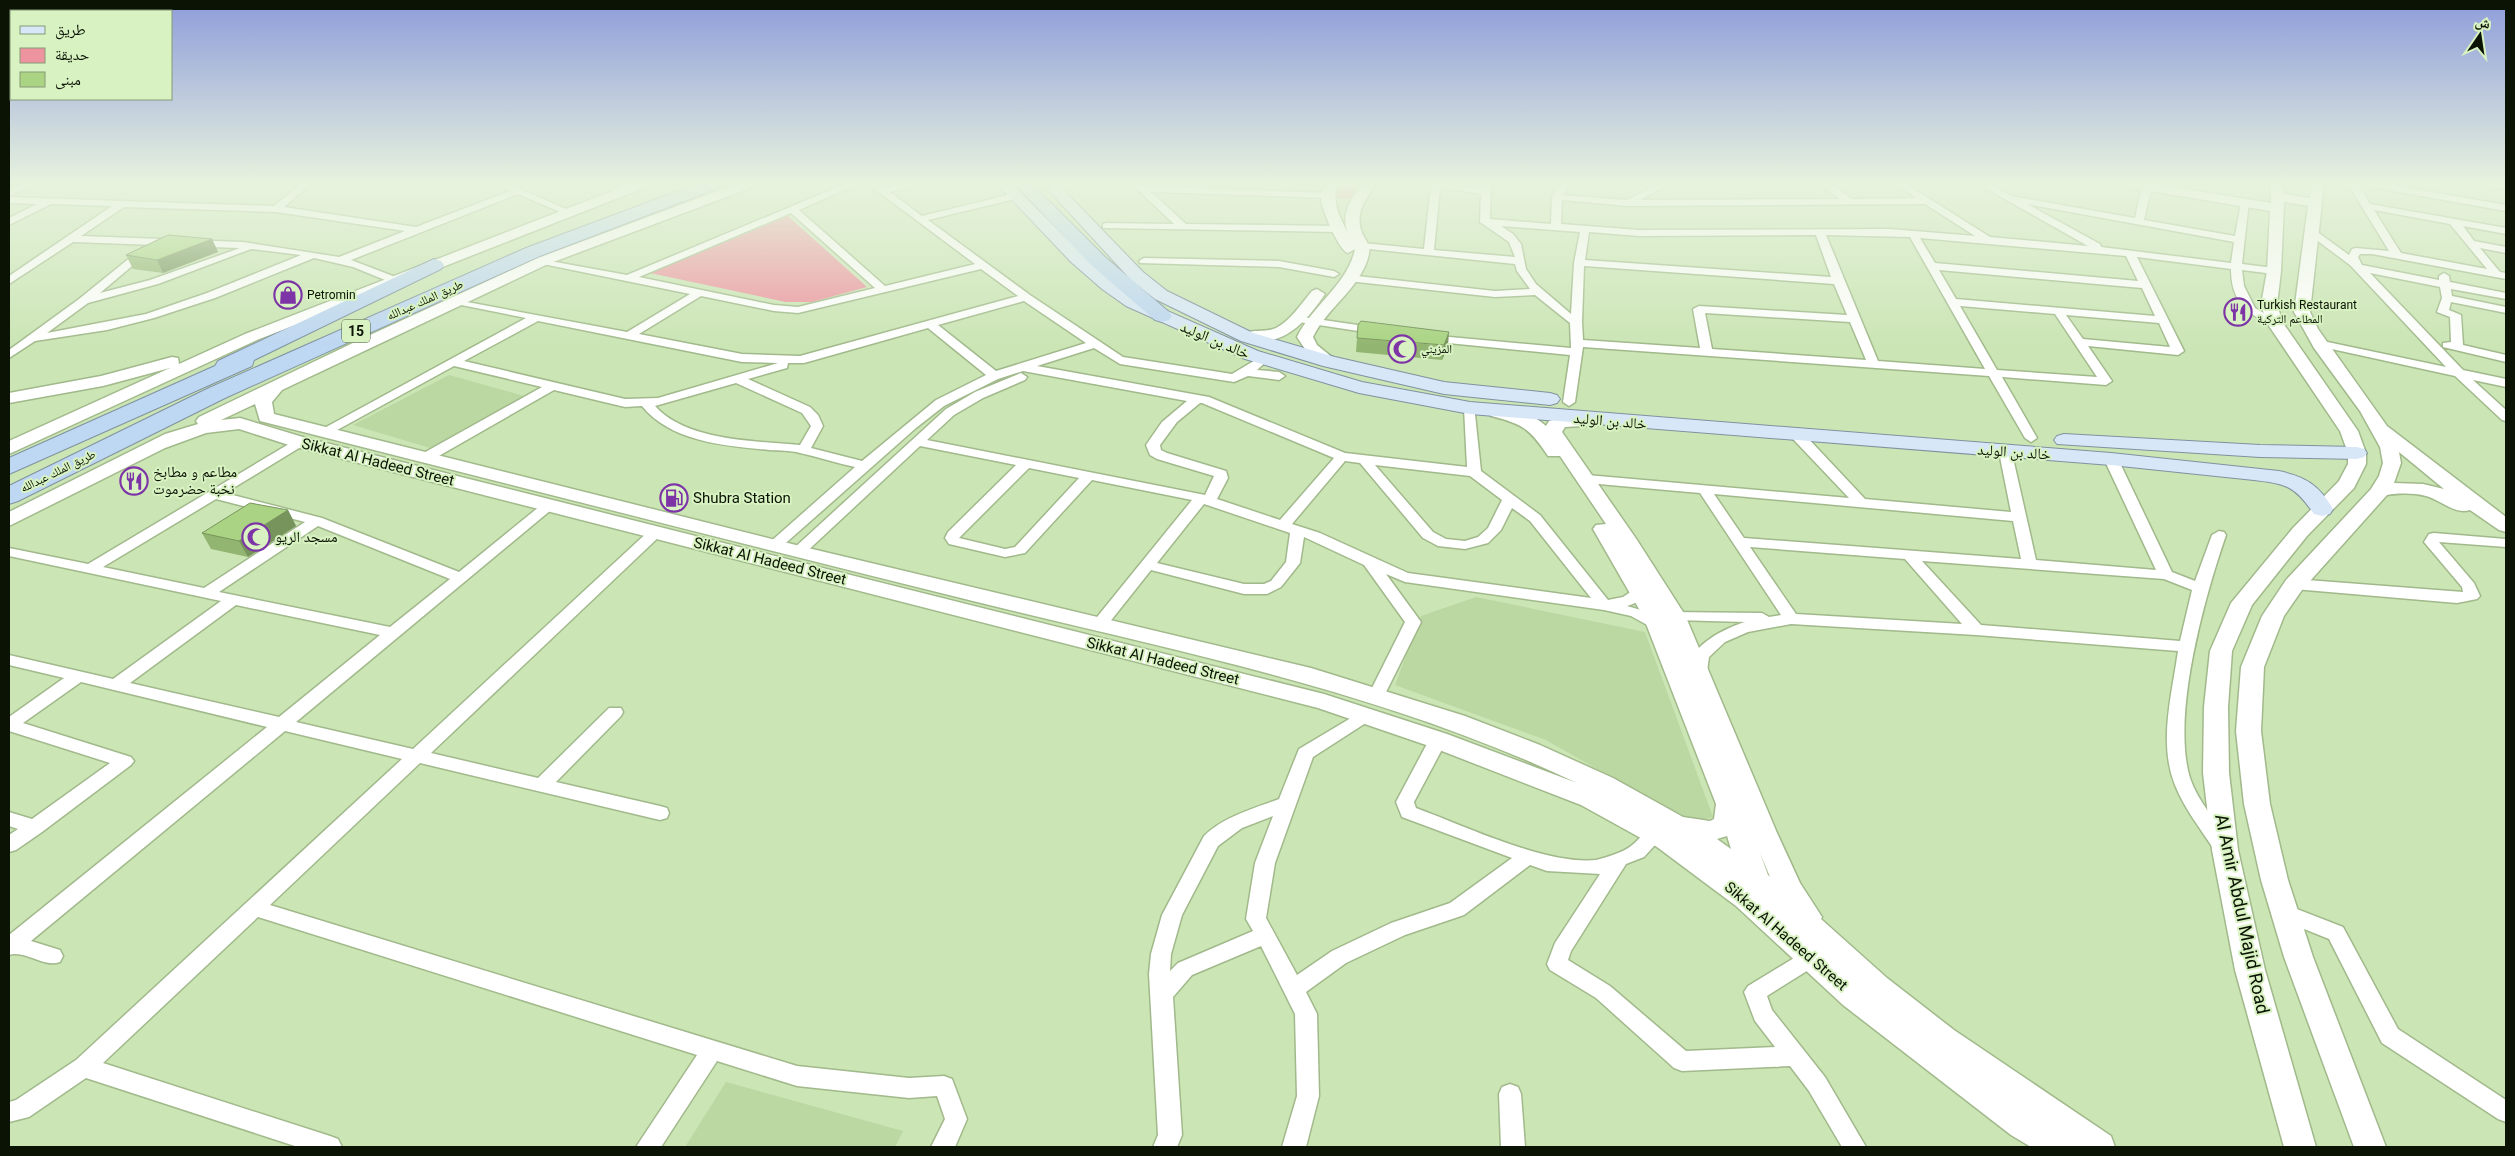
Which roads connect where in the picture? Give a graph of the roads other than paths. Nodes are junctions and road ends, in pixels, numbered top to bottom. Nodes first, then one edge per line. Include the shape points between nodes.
1 (397, 238) edge
2 (502, 238) edge
3 (537, 238) edge
4 (570, 238) edge
5 (604, 238) edge
6 (725, 238) edge
7 (824, 238) edge
8 (947, 238) edge
9 (1077, 238) edge
10 (1088, 238) edge
11 (1343, 238) edge
12 (1358, 238) edge
13 (1431, 238) edge
14 (1513, 238) edge
15 (1583, 238) edge
16 (1822, 238) edge
17 (1915, 238) edge
18 (1972, 238) edge
19 (2080, 238) edge
20 (2228, 238) edge
21 (2275, 238) edge
22 (2311, 238) edge
23 (2319, 238) edge
24 (2386, 238) edge
25 (2467, 238) edge
26 (70, 239) joint
27 (1988, 239) joint
28 (2240, 240) joint
29 (157, 241) junction
30 (2471, 243) junction
31 (1363, 246) junction
32 (250, 247) junction
33 (2102, 250) junction
34 (2506, 250) edge
35 (1429, 252) junction
36 (2130, 253) junction
37 (312, 255) junction
38 (2397, 255) junction
39 (340, 260) junction
40 (543, 261) junction
41 (1520, 261) junction
42 (1579, 263) junction
43 (2443, 264) junction
44 (434, 265) junction
45 (983, 265) junction
46 (2357, 265) junction
47 (1932, 266) junction
48 (2236, 267) junction
49 (1140, 269) junction
50 (2274, 272) junction
51 (2501, 275) edge
52 (1341, 276) junction
53 (628, 278) junction
54 (394, 280) junction
55 (9, 281) edge
56 (1838, 281) junction
57 (2444, 284) junction
58 (2146, 285) junction
59 (883, 290) junction
60 (1539, 292) junction
61 (699, 293) junction
62 (2506, 296) edge
63 (1026, 297) junction
64 (2447, 298) junction
65 (455, 300) junction
66 (82, 301) junction
67 (1952, 302) junction
68 (2506, 310) edge
69 (2058, 311) junction
70 (1162, 316) joint
71 (536, 317) junction
72 (1296, 319) junction
73 (1854, 319) junction
74 (2163, 320) junction
75 (1313, 322) junction
76 (1576, 322) junction
77 (2275, 323) junction
78 (930, 324) junction
79 (1394, 333) edge
80 (628, 336) junction
81 (1412, 336) edge
82 (251, 337) junction
83 (1247, 337) junction
84 (34, 338) junction
85 (2429, 341) junction
86 (2079, 342) junction
87 (2318, 343) junction
88 (1101, 346) junction
89 (2457, 347) junction
90 (1577, 348) junction
91 (1707, 353) junction
92 (9, 355) edge
93 (2506, 358) edge
94 (800, 360) junction
95 (1262, 360) junction
96 (452, 362) junction
97 (1330, 362) junction
98 (1874, 366) junction
99 (1022, 367) junction
100 (1041, 370) junction
101 (1246, 372) junction
102 (2458, 372) junction
103 (1995, 375) junction
104 (994, 376) junction
105 (1279, 376) dead end
106 (737, 379) junction
107 (2506, 383) edge
108 (185, 386) junction
109 (552, 386) junction
110 (275, 388) junction
111 (217, 393) junction
112 (9, 398) edge
113 (1198, 399) junction
114 (645, 402) junction
115 (1569, 402) junction
116 (1470, 408) junction
117 (2506, 417) edge
118 (1612, 421) junction
119 (259, 422) junction
120 (2379, 426) junction
121 (323, 432) junction
122 (1798, 436) junction
123 (2031, 438) junction
124 (299, 442) junction
125 (919, 442) junction
126 (160, 444) junction
127 (804, 449) junction
128 (2260, 451) junction
129 (2006, 452) junction
130 (2357, 453) junction
131 (1342, 457) junction
132 (425, 458) junction
133 (2111, 459) junction
134 (12, 460) edge
135 (1365, 461) junction
136 (1026, 463) junction
137 (865, 466) junction
138 (59, 470) junction
139 (1474, 472) junction
140 (1089, 476) junction
141 (2279, 478) junction
142 (1587, 479) junction
143 (2447, 482) junction
144 (1704, 489) junction
145 (2424, 489) junction
146 (2380, 490) junction
147 (214, 494) junction
148 (9, 496) edge
149 (1205, 499) junction
150 (1510, 499) junction
151 (9, 501) edge
152 (1860, 503) junction
153 (550, 505) junction
154 (2322, 509) junction
155 (2019, 517) junction
156 (9, 520) edge
157 (317, 521) junction
158 (1283, 525) junction
159 (2506, 526) edge
160 (1298, 530) junction
161 (656, 532) junction
162 (2219, 536) dead end
163 (2506, 536) edge
164 (1740, 542) junction
165 (2506, 543) edge
166 (774, 546) junction
167 (9, 552) edge
168 (798, 552) junction
169 (1909, 555) junction
170 (1369, 562) junction
171 (2029, 564) junction
172 (1147, 565) junction
173 (90, 569) junction
174 (2166, 575) junction
175 (461, 578) junction
176 (2294, 584) junction
177 (2200, 588) junction
178 (1640, 592) junction
179 (207, 593) junction
180 (233, 600) junction
181 (1604, 605) junction
182 (1791, 620) junction
183 (1666, 621) junction
184 (1099, 624) junction
185 (1976, 630) junction
186 (393, 633) junction
187 (2187, 647) junction
188 (9, 660) edge
189 (78, 676) junction
190 (1700, 679) junction
191 (116, 685) junction
192 (1378, 694) junction
193 (615, 712) dead end
194 (1366, 715) junction
195 (282, 724) junction
196 (9, 725) edge
197 (1438, 740) junction
198 (417, 756) junction
199 (542, 785) junction
200 (1286, 804) junction
201 (1729, 804) junction
202 (660, 812) dead end
203 (9, 819) edge
204 (35, 827) junction
205 (1662, 828) junction
206 (9, 846) edge
207 (2225, 850) junction
208 (1529, 856) junction
209 (1619, 859) junction
210 (1751, 889) junction
211 (254, 908) junction
212 (2284, 912) junction
213 (1818, 934) junction
214 (1265, 935) junction
215 (10, 944) edge
216 (53, 956) dead end
217 (1811, 958) junction
218 (1294, 990) junction
219 (1162, 994) junction
220 (712, 1049) junction
221 (1795, 1056) junction
222 (84, 1067) junction
223 (1510, 1094) dead end
224 (9, 1112) edge
225 (2506, 1112) edge
226 (2051, 1146) edge
227 (330, 1147) edge
228 (648, 1147) edge
229 (943, 1147) edge
230 (1165, 1147) edge
231 (1294, 1147) edge
232 (1512, 1147) edge
233 (1854, 1147) edge
234 (2099, 1147) edge
235 (2300, 1147) edge
236 (2370, 1147) edge

1 - 39 street
2 - 44 main road
3 - 108 highway, طريق الملك عبدالله / 15
4 - 111 highway, طريق الملك عبدالله / 15
5 - 40 main road
6 - 53 street
7 - 59 street
8 - 45 street
9 - 70 highway via 1098,261
10 - 49 highway via 1109,256
11 - 52 main road via 1348,252
12 - 31 main road
13 - 35 street
14 - 41 street
15 - 42 street
16 - 56 street
17 - 47 street
18 - 27 street
19 - 33 street
20 - 28 street
21 - 50 main road
22 - 87 main road via 2302,312
23 - 46 street
24 - 38 street
25 - 30 street
26 - 29 street
26 - 55 street
27 - 33 street
28 - 48 street
29 - 32 street
29 - 66 street
30 - 34 street
30 - 51 street
31 - 35 street
31 - 52 main road via 1358,264
32 - 37 street
32 - 66 street via 154,282
33 - 36 street
35 - 41 street
36 - 48 street
36 - 58 street
37 - 39 street
37 - 84 street via 150,316
38 - 43 street
38 - 46 street via 2356,251 2353,257
39 - 54 street
40 - 53 street
40 - 65 main road
40 - 111 highway
41 - 60 street via 1520,268
42 - 56 street
42 - 76 street
43 - 51 street
43 - 57 street
44 - 54 main road
44 - 108 highway
45 - 59 street
45 - 63 street
46 - 57 street
46 - 85 street
47 - 58 street
47 - 67 street
48 - 50 street
48 - 77 street via 2238,293 2252,311
49 - 52 street via 1279,264
49 - 83 main road, خالد بن الوليد via 1176,303
50 - 77 main road via 2269,305
52 - 60 street via 1495,294
52 - 72 main road
52 - 75 main road
53 - 61 street
54 - 82 main road
56 - 73 street
57 - 62 street
57 - 64 street
58 - 74 street
59 - 61 street via 798,310
60 - 76 street
61 - 80 street
63 - 78 street
63 - 88 street
64 - 68 street
64 - 89 street via 2443,312 2455,315
65 - 71 street
65 - 110 main road
66 - 84 street
67 - 69 street
67 - 103 street
69 - 74 street
69 - 86 street
70 - 95 main road, خالد بن الوليد
71 - 80 street
71 - 96 street
72 - 75 street
72 - 83 main road via 1280,334
73 - 91 street via 1699,309
73 - 98 street
74 - 86 street via 2178,351
75 - 79 street
75 - 97 main road via 1305,337 1306,343
76 - 90 street
77 - 130 main road via 2340,416
78 - 94 street
78 - 104 street
80 - 94 street via 742,358
81 - 90 street
82 - 112 main road via 103,381
82 - 134 main road
83 - 97 main road, خالد بن الوليد
84 - 92 street
85 - 89 street
85 - 102 street
86 - 103 street via 2106,382
87 - 102 street
87 - 120 main road
88 - 99 street
88 - 100 street
88 - 101 street via 1120,360 1130,362 1222,377 1234,378
89 - 93 street
90 - 91 street
90 - 115 street
91 - 98 street
94 - 106 street
95 - 101 street
95 - 116 main road, خالد بن الوليد via 1327,379 1436,404
96 - 109 street
96 - 121 street
97 - 115 main road, خالد بن الوليد via 1444,388
98 - 103 street
99 - 100 street
99 - 104 street
100 - 113 street
100 - 125 street via 978,395 950,412
101 - 105 street
102 - 107 street
102 - 117 street
103 - 123 street
104 - 137 street via 940,403
106 - 114 street via 659,402
106 - 127 street via 806,410 814,418 817,426
108 - 134 highway, طريق الملك عبدالله / 15
109 - 114 street via 625,403
109 - 132 street
110 - 119 main road via 263,401
110 - 126 main road
111 - 138 highway, طريق الملك عبدالله / 15
113 - 131 street
113 - 149 street via 1173,417 1153,445 1155,452 1162,456 1221,474
114 - 127 street via 661,418 691,432 737,442
115 - 123 main road, خالد بن الوليد
116 - 118 main road, خالد بن الوليد
116 - 139 street
116 - 178 main road via 1511,414 1535,424 1611,540
118 - 122 main road, خالد بن الوليد
118 - 142 main road via 1555,425 1553,432
119 - 121 main road, Sikkat Al Hadeed Street
119 - 124 main road, Sikkat Al Hadeed Street
119 - 126 main road, Sikkat Al Hadeed Street via 204,428
120 - 143 main road
120 - 146 main road via 2391,451 2392,465
121 - 132 main road, Sikkat Al Hadeed Street
122 - 129 main road, خالد بن الوليد
122 - 152 street
123 - 128 main road, خالد بن الوليد
124 - 147 street
124 - 153 main road, Sikkat Al Hadeed Street
125 - 136 street
125 - 168 street
126 - 156 main road
127 - 137 street
128 - 130 main road, خالد بن الوليد
128 - 141 main road, خالد بن الوليد via 2290,460 2301,469 2298,475
129 - 133 main road, خالد بن الوليد
129 - 155 street
130 - 154 main road, Al Amir Abdul Majid Road via 2352,475
131 - 135 street
131 - 158 street
132 - 166 main road, Sikkat Al Hadeed Street
133 - 141 main road, خالد بن الوليد
133 - 174 street
135 - 139 street
135 - 150 street via 1428,535 1444,543 1465,545 1483,540 1494,530
136 - 140 street
136 - 140 street via 953,535 954,541 1005,553 1020,550
137 - 166 street
138 - 148 highway, طريق الملك عبدالله / 15
138 - 151 highway
139 - 150 street
140 - 149 street
141 - 154 main road, خالد بن الوليد via 2306,489
142 - 144 street
142 - 183 main road
143 - 145 main road via 2426,476 2412,477 2413,482
143 - 159 main road
144 - 152 street
144 - 164 street
145 - 146 main road
145 - 163 main road via 2456,501
146 - 176 main road via 2369,506
147 - 157 street
147 - 173 street
149 - 158 street
149 - 172 street
150 - 181 street via 1535,518
152 - 155 street
153 - 161 main road, Sikkat Al Hadeed Street
153 - 175 street
154 - 207 main road, Al Amir Abdul Majid Road via 2242,604 2221,651 2216,708 2216,773
155 - 171 street
157 - 175 street
157 - 179 street
158 - 160 street
160 - 170 street
160 - 172 street via 1292,563 1276,584 1267,589 1244,589
161 - 194 main road, Sikkat Al Hadeed Street
161 - 198 street
162 - 177 street
164 - 169 street
164 - 182 street
165 - 176 street via 2434,537 2430,542 2469,586 2472,596 2456,598
166 - 168 main road, Sikkat Al Hadeed Street
167 - 173 street
168 - 184 main road, Sikkat Al Hadeed Street
169 - 171 street
169 - 185 street
170 - 181 street via 1405,577
170 - 192 street via 1413,622
171 - 174 street
172 - 184 street
173 - 179 street
174 - 177 street
175 - 186 street
176 - 212 main road via 2270,620 2255,651 2248,729 2256,808
177 - 187 street
178 - 181 street via 1628,601
178 - 183 main road
179 - 180 street
180 - 186 street
180 - 191 street
181 - 183 street
182 - 183 street
182 - 185 street
182 - 190 street via 1761,623 1734,631 1714,642 1701,657
183 - 190 main road
183 - 201 main road
184 - 192 main road, Sikkat Al Hadeed Street
185 - 187 street
186 - 195 street
187 - 207 street via 2175,746 2182,778
188 - 189 street
189 - 191 street
189 - 196 street
190 - 213 main road via 1789,888
191 - 195 street
192 - 205 main road, Sikkat Al Hadeed Street via 1520,747 1604,786
193 - 199 street
194 - 197 main road, Sikkat Al Hadeed Street
194 - 200 street via 1305,753
195 - 198 street
195 - 215 street
196 - 204 street via 125,762
197 - 205 main road, Sikkat Al Hadeed Street
197 - 208 street via 1405,802 1409,812
198 - 199 street
198 - 211 street
199 - 202 street
200 - 214 street via 1263,872 1256,919
200 - 219 street via 1237,823 1218,833 1211,842 1167,926 1158,975
201 - 205 main road via 1726,824 1718,831
201 - 210 main road
203 - 204 street
204 - 206 street
205 - 209 street via 1637,852
205 - 210 main road, Sikkat Al Hadeed Street
207 - 235 main road, Al Amir Abdul Majid Road via 2250,970
208 - 209 street via 1547,864 1597,867
208 - 218 street via 1457,910 1398,929 1339,958
209 - 221 street via 1562,949 1557,964 1603,992 1682,1061
210 - 213 main road, Sikkat Al Hadeed Street
210 - 217 main road, Sikkat Al Hadeed Street
211 - 220 street
211 - 222 street
212 - 225 street via 2336,933 2390,1036
212 - 236 main road
213 - 234 main road, Sikkat Al Hadeed Street via 1897,1004 2040,1109
214 - 218 street
214 - 219 street via 1184,969
215 - 216 street
217 - 221 street via 1755,992 1762,1015
217 - 226 main road, Sikkat Al Hadeed Street via 1862,1002
218 - 231 street via 1306,1014 1308,1096
219 - 230 street via 1170,1135
220 - 228 street
220 - 229 street via 797,1076 909,1088 944,1086 956,1118
221 - 233 street via 1817,1084
222 - 224 street via 21,1110
222 - 227 street
223 - 232 street

